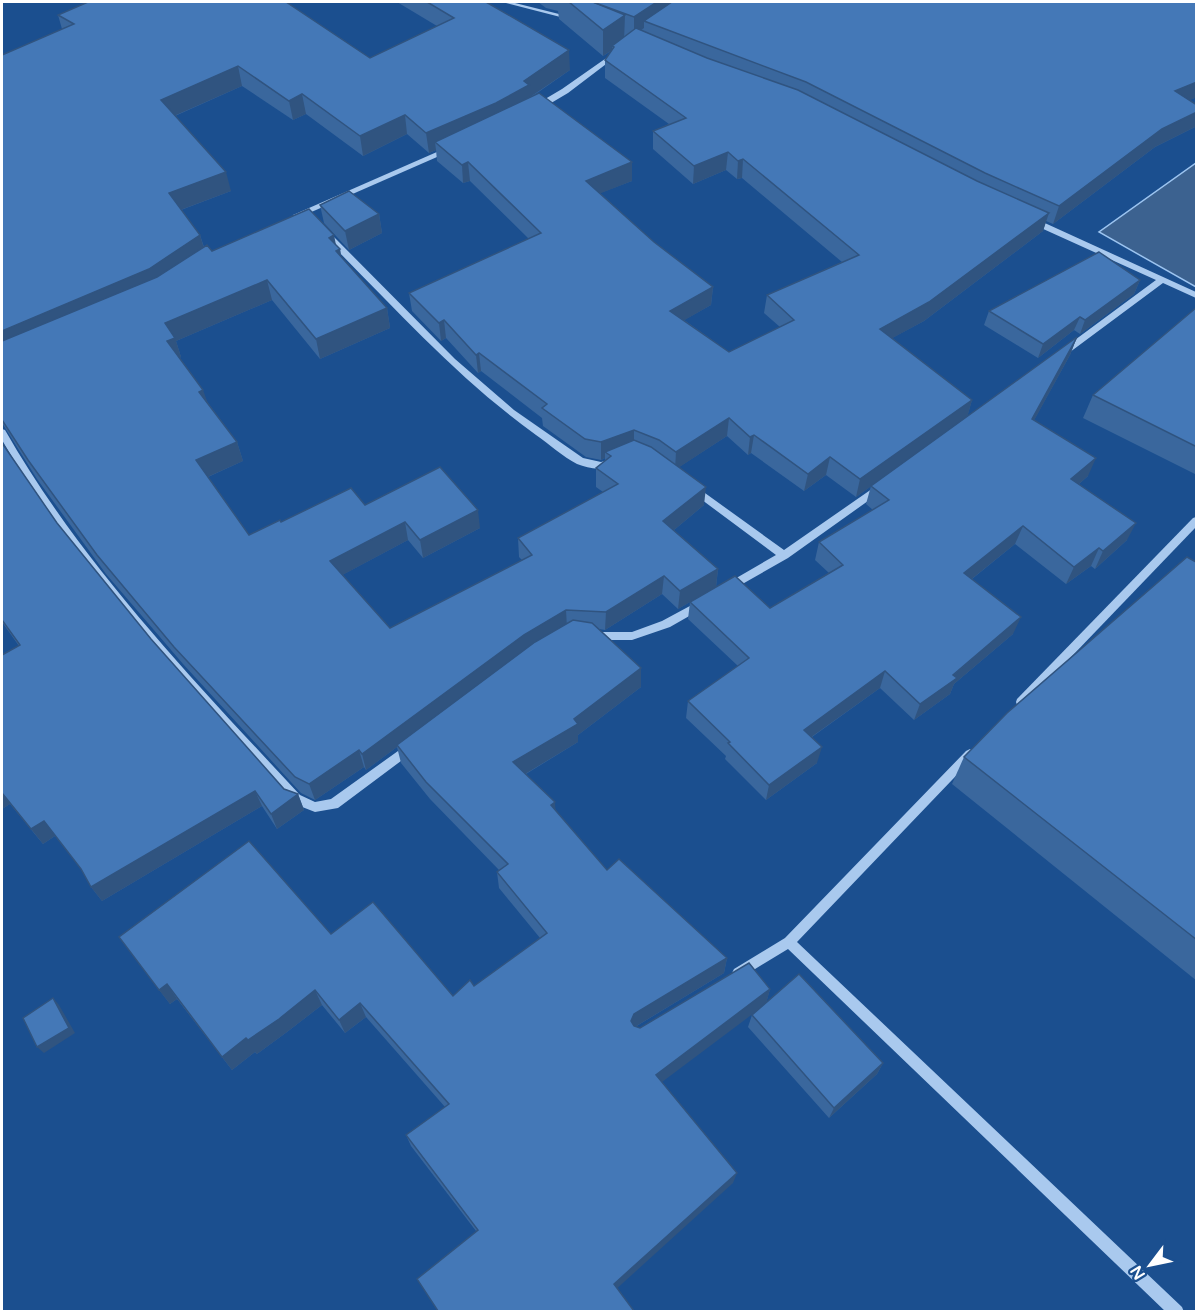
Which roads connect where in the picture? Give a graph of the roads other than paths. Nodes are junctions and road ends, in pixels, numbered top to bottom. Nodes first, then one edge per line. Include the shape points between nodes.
1 (505, 2) edge
2 (584, 21) edge
3 (618, 52) edge
4 (534, 109) edge
5 (458, 146) edge
6 (305, 212) junction
7 (1019, 214) edge
8 (313, 220) edge
9 (284, 222) edge
10 (322, 229) edge
11 (1162, 280) junction
12 (1197, 295) edge
13 (1057, 358) edge
14 (2, 432) edge
15 (622, 457) edge
16 (682, 482) edge
17 (885, 484) edge
18 (1197, 521) edge
19 (784, 555) junction
20 (582, 635) edge
21 (1015, 708) edge
22 (418, 742) edge
23 (975, 749) edge
24 (789, 942) junction
25 (729, 979) edge
26 (1177, 1311) edge

1 - 2 street
3 - 4 street
5 - 6 street
6 - 8 street
6 - 9 street
7 - 11 street
10 - 15 street via 452,361 511,412 580,461 601,466
11 - 12 street
11 - 13 street
14 - 22 street via 14,456 93,569 296,800 315,807 334,804
16 - 19 street
17 - 19 street
18 - 21 street
19 - 20 street via 666,624 632,636
23 - 24 street
24 - 25 street
24 - 26 street

